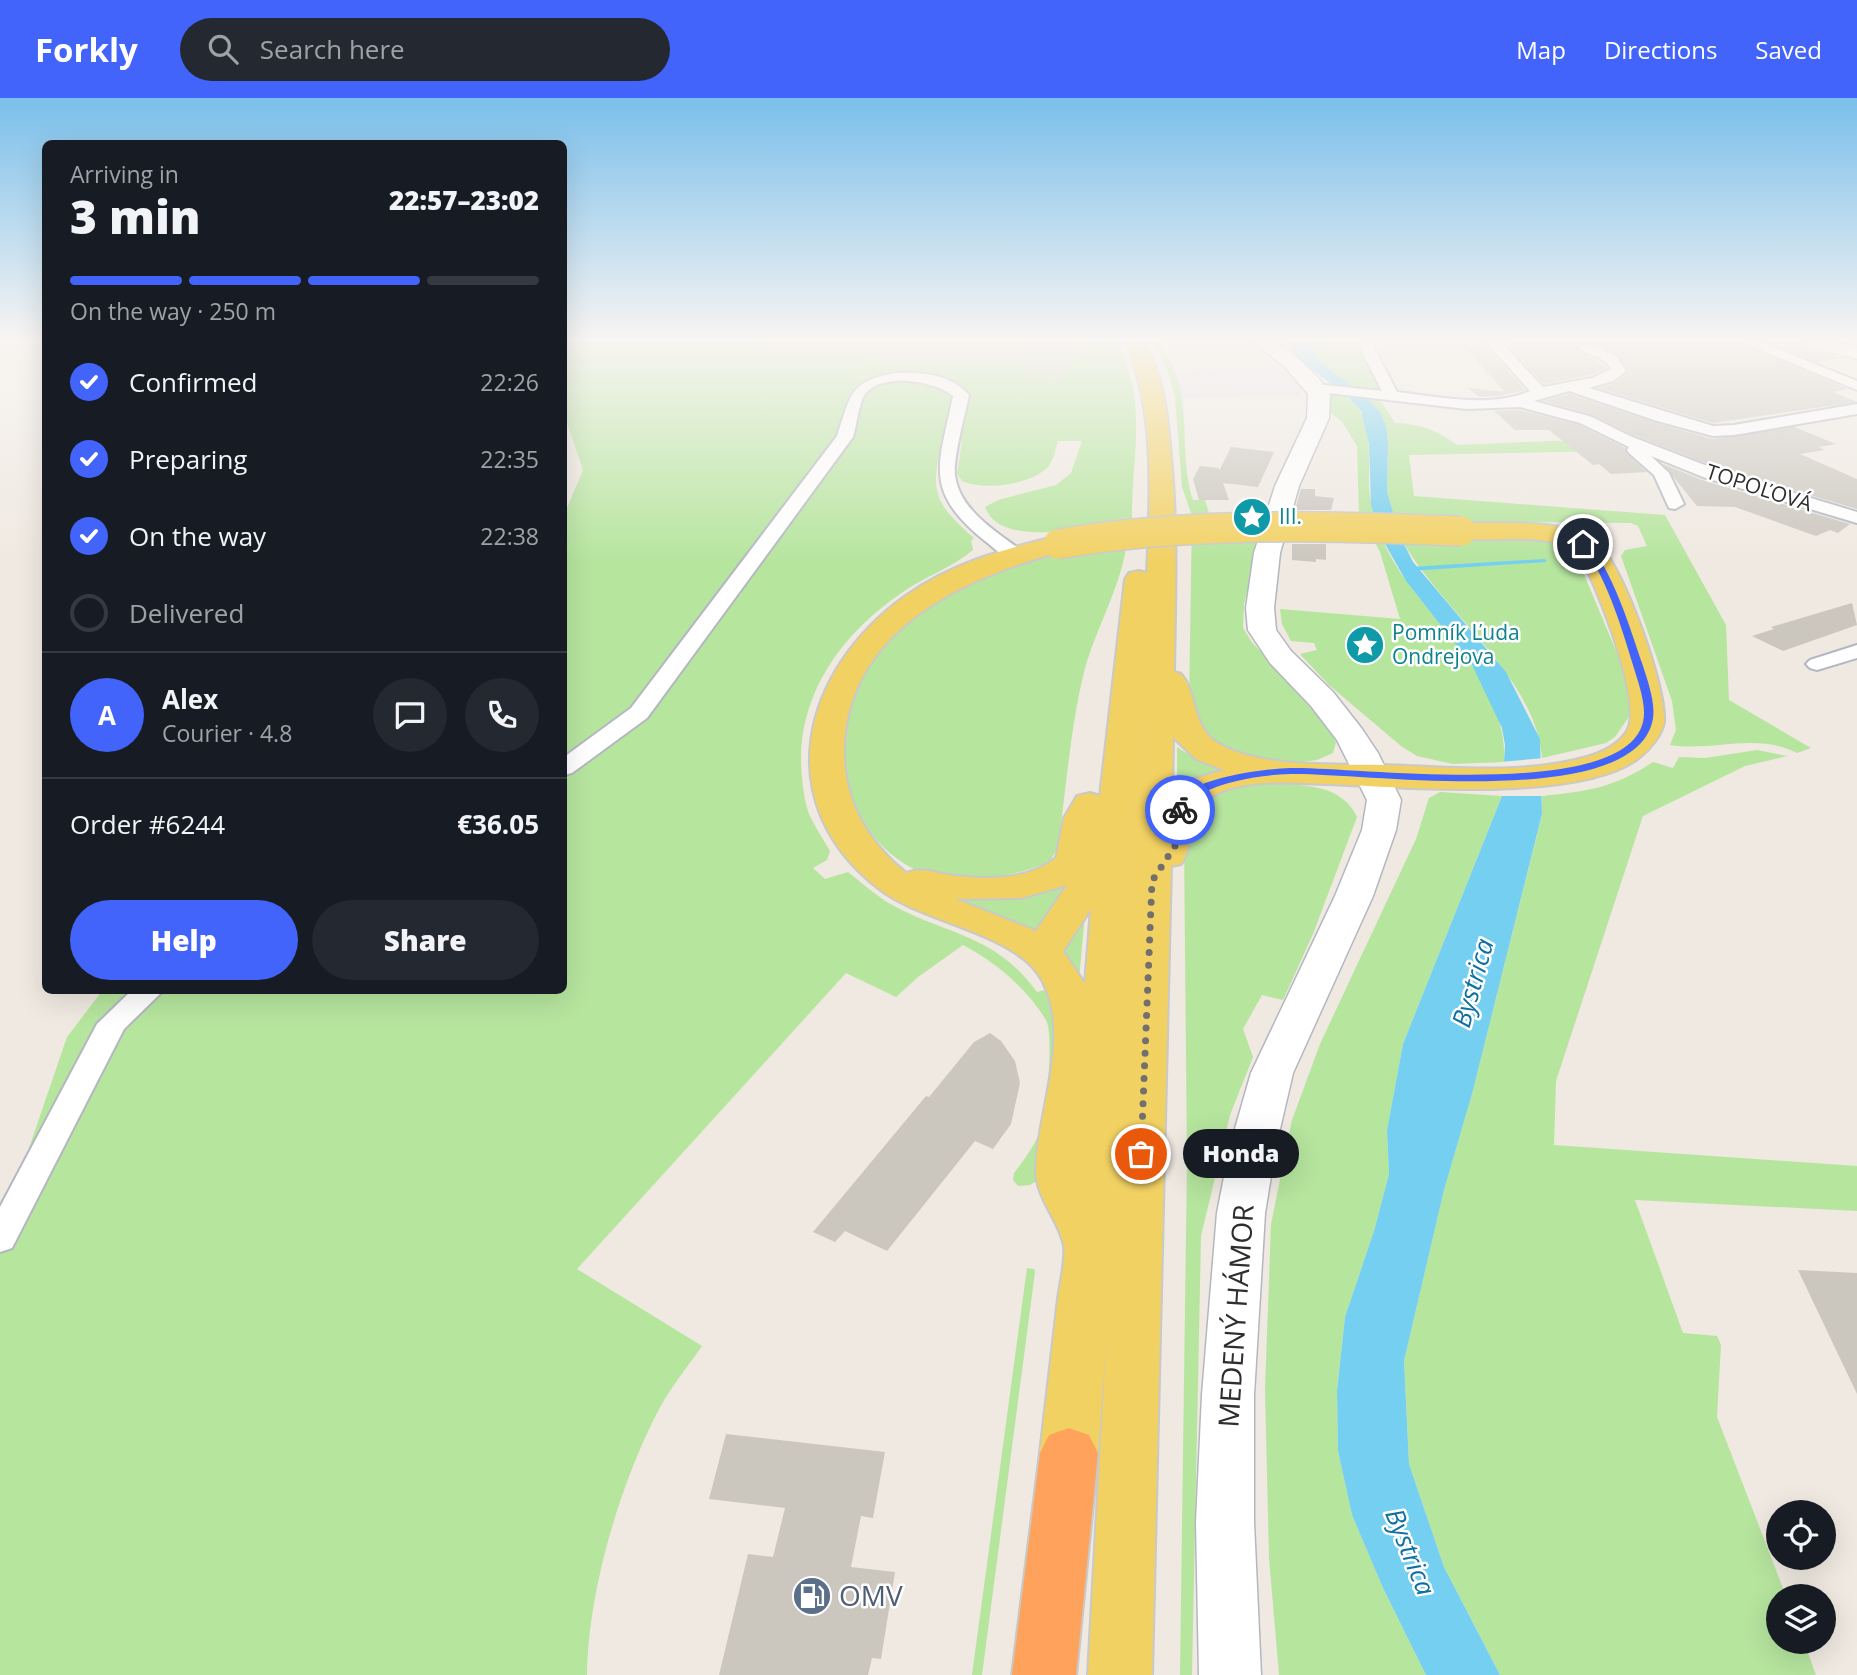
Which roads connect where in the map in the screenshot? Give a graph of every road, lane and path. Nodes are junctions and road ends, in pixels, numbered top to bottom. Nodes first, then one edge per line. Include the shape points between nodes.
1 (851, 416) edge
2 (957, 416) edge
3 (1156, 416) edge
4 (1318, 416) edge
5 (1570, 416) edge
6 (1656, 416) edge
7 (1818, 416) edge
8 (1624, 439) junction
9 (1158, 453) junction
10 (1675, 504) dead end
11 (1857, 518) edge
12 (1015, 555) junction
13 (1857, 651) edge
14 (1159, 661) junction
15 (1817, 664) dead end
16 (1122, 736) junction
17 (567, 766) edge
18 (1290, 771) junction
19 (1374, 775) junction
20 (1090, 804) junction
21 (875, 864) junction
22 (1152, 881) junction
23 (1041, 954) junction
24 (146, 994) edge
25 (0, 1239) edge
26 (1089, 1247) junction
27 (1069, 1453) joint
28 (1044, 1675) edge
29 (1120, 1675) edge
30 (1230, 1675) edge

1 - 17 street via 845,438 639,713
2 - 12 street via 946,474 949,486 970,520
3 - 9 main road
4 - 19 street, MEDENÝ HÁMOR via 1287,485 1268,553 1260,608 1262,630 1280,657 1344,727
5 - 8 street, TOPOĽOVÁ
6 - 7 street, TOPOĽOVÁ via 1713,430
8 - 10 street, TOPOĽOVÁ via 1661,473
8 - 11 street, TOPOĽOVÁ via 1709,473
9 - 14 main road via 1163,509
9 - 16 main road via 1143,517
12 - 19 main road, bridge via 1096,536 1169,528 1279,527 1566,538 1583,544 1596,556 1646,690 1648,722 1637,741 1614,758 1554,774
12 - 21 main road via 973,569 912,605 884,628 841,683 829,716 828,779 841,823 857,848
13 - 15 street
14 - 18 main road via 1180,698 1180,720 1188,738 1210,753 1236,762
14 - 22 main road
16 - 20 main road via 1094,768
16 - 26 main road
18 - 19 main road
18 - 22 main road via 1240,777 1196,792 1177,815 1175,846
19 - 30 street, MEDENÝ HÁMOR via 1384,800 1379,830 1354,896 1272,1073 1241,1213 1228,1395 1225,1522
20 - 21 main road via 1081,820 1071,865 1053,877 979,890 939,887
20 - 23 main road via 1098,837 1091,880
21 - 23 main road via 892,881 925,901 1006,932
22 - 29 main road
23 - 26 main road via 1064,980 1074,1021 1059,1174
24 - 25 street via 112,1024
26 - 27 main road
27 - 28 highway

